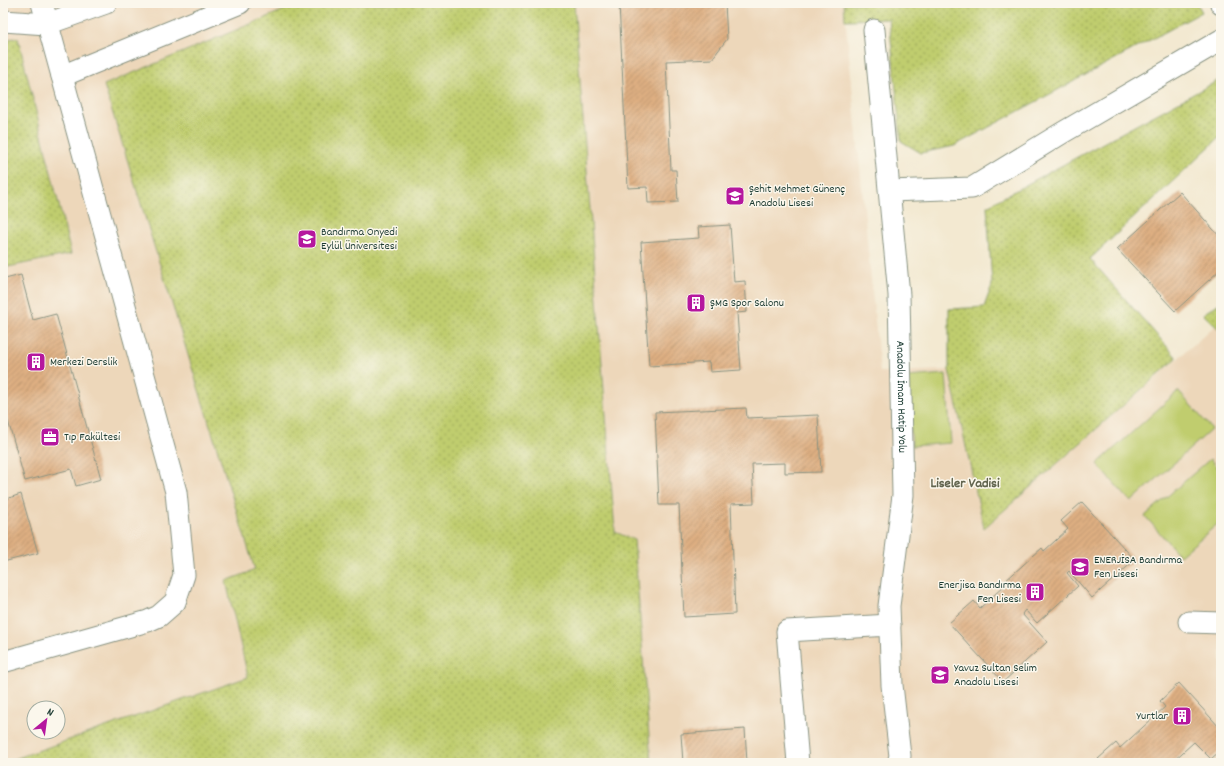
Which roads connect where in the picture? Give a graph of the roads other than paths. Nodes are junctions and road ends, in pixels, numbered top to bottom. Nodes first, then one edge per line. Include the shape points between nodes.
1 (42, 3) edge
2 (106, 3) edge
3 (240, 3) edge
4 (3, 21) edge
5 (47, 24) junction
6 (874, 30) dead end
7 (1221, 40) edge
8 (62, 76) junction
9 (890, 191) junction
10 (1189, 622) dead end
11 (1221, 623) edge
12 (890, 625) junction
13 (3, 662) edge
14 (798, 763) edge
15 (898, 763) edge

1 - 5 lane
2 - 5 lane
3 - 8 lane
4 - 5 lane
5 - 8 lane
6 - 9 lane, Anadolu İmam Hatip Yolu
7 - 9 lane via 972,188
8 - 13 lane via 176,492 184,575 175,602 159,616
9 - 12 lane, Anadolu İmam Hatip Yolu via 899,295 903,495
10 - 11 lane
12 - 14 lane via 787,631
12 - 15 lane, Anadolu İmam Hatip Yolu via 892,685 900,756

